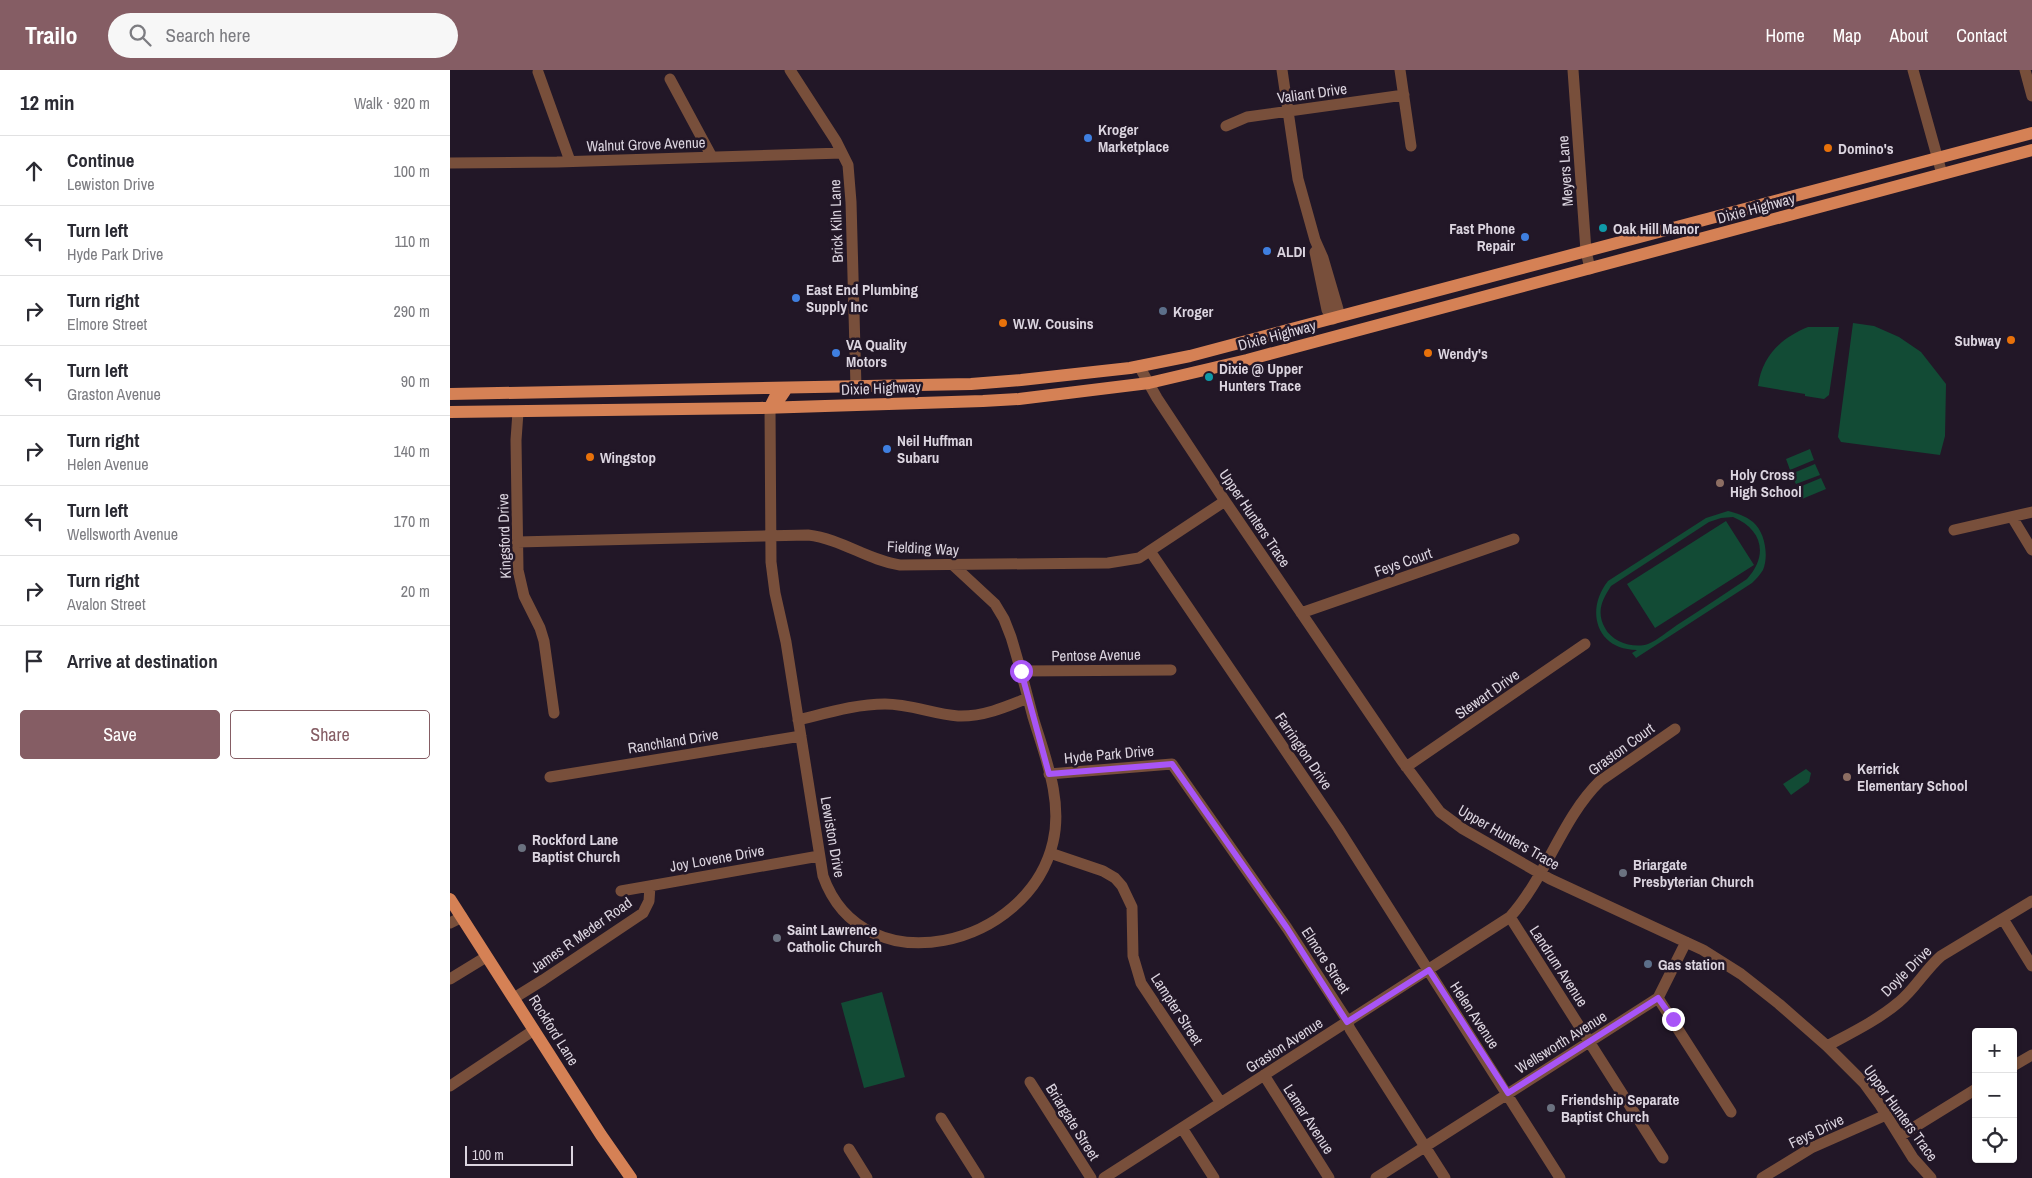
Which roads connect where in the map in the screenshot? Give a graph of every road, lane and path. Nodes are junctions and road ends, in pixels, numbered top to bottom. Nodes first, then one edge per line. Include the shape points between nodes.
1 (790, 70) edge
2 (1282, 70) edge
3 (1400, 70) edge
4 (1573, 70) edge
5 (1913, 70) edge
6 (2025, 70) edge
7 (538, 72) dead end
8 (670, 79) dead end
9 (1404, 95) junction
10 (2032, 96) edge
11 (1287, 112) junction
12 (1226, 126) dead end
13 (2032, 133) edge
14 (1411, 146) dead end
15 (2032, 150) edge
16 (842, 154) junction
17 (712, 157) junction
18 (1938, 158) junction
19 (570, 161) junction
20 (450, 163) edge
21 (1942, 174) junction
22 (1586, 251) junction
23 (1590, 269) junction
24 (1334, 319) junction
25 (1303, 345) junction
26 (1139, 366) junction
27 (1149, 383) junction
28 (856, 387) junction
29 (787, 388) junction
30 (539, 393) junction
31 (450, 394) edge
32 (808, 406) junction
33 (770, 407) junction
34 (450, 412) edge
35 (518, 412) junction
36 (1225, 501) junction
37 (2032, 512) edge
38 (2012, 517) junction
39 (1954, 530) dead end
40 (771, 536) junction
41 (1514, 539) dead end
42 (517, 542) junction
43 (2032, 550) edge
44 (1150, 551) junction
45 (954, 566) junction
46 (1301, 613) junction
47 (1585, 644) dead end
48 (1171, 670) dead end
49 (1021, 671) junction
50 (1028, 698) junction
51 (554, 713) dead end
52 (798, 720) junction
53 (1675, 729) dead end
54 (801, 736) junction
55 (1172, 764) joint
56 (1406, 767) junction
57 (1049, 774) junction
58 (550, 777) dead end
59 (1050, 854) junction
60 (819, 856) junction
61 (1540, 873) junction
62 (650, 886) junction
63 (621, 891) dead end
64 (450, 899) edge
65 (2032, 901) edge
66 (1510, 917) junction
67 (2003, 919) junction
68 (456, 920) edge
69 (1686, 942) junction
70 (486, 957) junction
71 (2032, 966) edge
72 (1429, 970) junction
73 (450, 979) edge
74 (514, 998) junction
75 (1658, 998) junction
76 (1347, 1022) junction
77 (534, 1030) junction
78 (1590, 1042) junction
79 (1827, 1046) junction
80 (2032, 1055) edge
81 (2017, 1064) edge
82 (1264, 1076) junction
83 (1030, 1082) dead end
84 (450, 1086) edge
85 (1972, 1091) edge
86 (1508, 1093) junction
87 (1221, 1103) junction
88 (1731, 1112) dead end
89 (1886, 1115) junction
90 (941, 1118) dead end
91 (1182, 1128) junction
92 (1900, 1136) junction
93 (1424, 1147) junction
94 (849, 1149) dead end
95 (1663, 1158) dead end
96 (631, 1178) edge
97 (868, 1178) edge
98 (980, 1178) edge
99 (1091, 1178) edge
100 (1104, 1178) edge
101 (1214, 1178) edge
102 (1329, 1178) edge
103 (1376, 1178) edge
104 (1445, 1178) edge
105 (1560, 1178) edge
106 (1762, 1178) edge
107 (1931, 1178) edge

1 - 16 street, Brick Kiln Lane
2 - 11 street
3 - 9 street
4 - 22 street, Meyers Lane
5 - 18 street
6 - 10 street
7 - 19 street
8 - 17 street
9 - 11 street, Valiant Drive
9 - 14 street
11 - 12 street, Valiant Drive via 1247,117
11 - 24 street via 1327,310
13 - 18 main road, Dixie Highway
15 - 21 main road, Dixie Highway
16 - 17 street, Walnut Grove Avenue
16 - 28 street, Brick Kiln Lane via 848,165 851,193
17 - 19 street, Walnut Grove Avenue
18 - 21 street
18 - 22 main road, Dixie Highway
19 - 20 street, Walnut Grove Avenue
21 - 23 main road, Dixie Highway
22 - 23 street, Meyers Lane
22 - 24 main road, Dixie Highway
23 - 25 main road, Dixie Highway
24 - 25 main road via 1328,334
24 - 26 main road, Dixie Highway
25 - 27 main road, Dixie Highway
26 - 27 street, Upper Hunters Trace
26 - 28 main road, Dixie Highway via 971,384
27 - 32 main road, Dixie Highway via 1010,400
27 - 36 street, Upper Hunters Trace
28 - 29 main road, Dixie Highway
28 - 32 main road via 854,397 818,398
29 - 30 main road, Dixie Highway
29 - 33 main road via 781,397 775,397
30 - 31 main road, Dixie Highway
30 - 35 main road via 532,402 522,402
32 - 33 main road, Dixie Highway
33 - 35 main road, Dixie Highway
33 - 40 street, Lewiston Drive
34 - 35 main road, Dixie Highway
35 - 42 street, Kingsford Drive
36 - 44 street, Fielding Way
36 - 46 street, Upper Hunters Trace
37 - 38 street
38 - 39 street
38 - 43 street
40 - 42 street, Fielding Way
40 - 45 street, Fielding Way via 808,535 829,539 888,563
40 - 52 street, Lewiston Drive via 773,581
41 - 46 street, Feys Court
42 - 51 street, Kingsford Drive via 519,578 544,641
44 - 45 street, Fielding Way via 1139,558 1119,562
44 - 72 street, Farrington Drive via 1288,752
45 - 49 street, Lewiston Drive via 995,604 1008,628
46 - 56 street, Upper Hunters Trace
47 - 56 street, Stewart Drive
48 - 49 street, Pentose Avenue
49 - 50 street, Lewiston Drive
50 - 52 street via 975,715 950,715 880,704
50 - 57 street, Lewiston Drive
52 - 54 street, Lewiston Drive
53 - 61 street, Graston Court via 1593,787
54 - 58 street, Ranchland Drive
54 - 60 street, Lewiston Drive
55 - 57 street, Hyde Park Drive
55 - 76 street, Elmore Street via 1287,928
56 - 61 street, Upper Hunters Trace via 1449,820
57 - 59 street, Lewiston Drive via 1056,816
59 - 60 street, Lewiston Drive via 1034,885 1014,908 984,928 949,940 928,943 891,938 851,919 827,888
59 - 87 street, Lampter Street via 1103,871 1122,886 1132,907 1133,956 1141,983
60 - 62 street, Joy Lovene Drive
61 - 66 street, Graston Avenue via 1529,894
61 - 69 street, Upper Hunters Trace
62 - 63 street, Joy Lovene Drive
62 - 74 street, James R Meder Road via 649,901 643,913
64 - 68 main road, Rockford Lane
65 - 67 street, Doyle Drive
66 - 72 street, Graston Avenue
66 - 78 street, Landrum Avenue
67 - 71 street
67 - 79 street, Doyle Drive via 1940,956 1899,1002
68 - 70 main road, Rockford Lane
69 - 75 street
69 - 79 street, Upper Hunters Trace via 1741,974
70 - 73 street
70 - 74 main road, Rockford Lane
72 - 76 street, Graston Avenue
72 - 86 street, Helen Avenue
74 - 77 main road, Rockford Lane
75 - 78 street, Wellsworth Avenue
75 - 88 street
76 - 82 street, Graston Avenue
76 - 93 street, Elmore Street
77 - 84 street
77 - 96 main road, Rockford Lane
78 - 86 street, Wellsworth Avenue
78 - 95 street, Landrum Avenue
79 - 89 street, Upper Hunters Trace via 1864,1083
80 - 81 street
82 - 87 street, Graston Avenue
82 - 102 street, Lamar Avenue
83 - 99 street, Briargate Street
85 - 92 street
86 - 93 street, Wellsworth Avenue
86 - 105 street, Helen Avenue
87 - 91 street, Graston Avenue
89 - 92 street, Upper Hunters Trace
89 - 106 street, Feys Drive via 1811,1148
90 - 98 street
91 - 100 street, Graston Avenue
91 - 101 street
92 - 107 street, Upper Hunters Trace via 1913,1158
93 - 103 street, Wellsworth Avenue
93 - 104 street, Elmore Street
94 - 97 street

